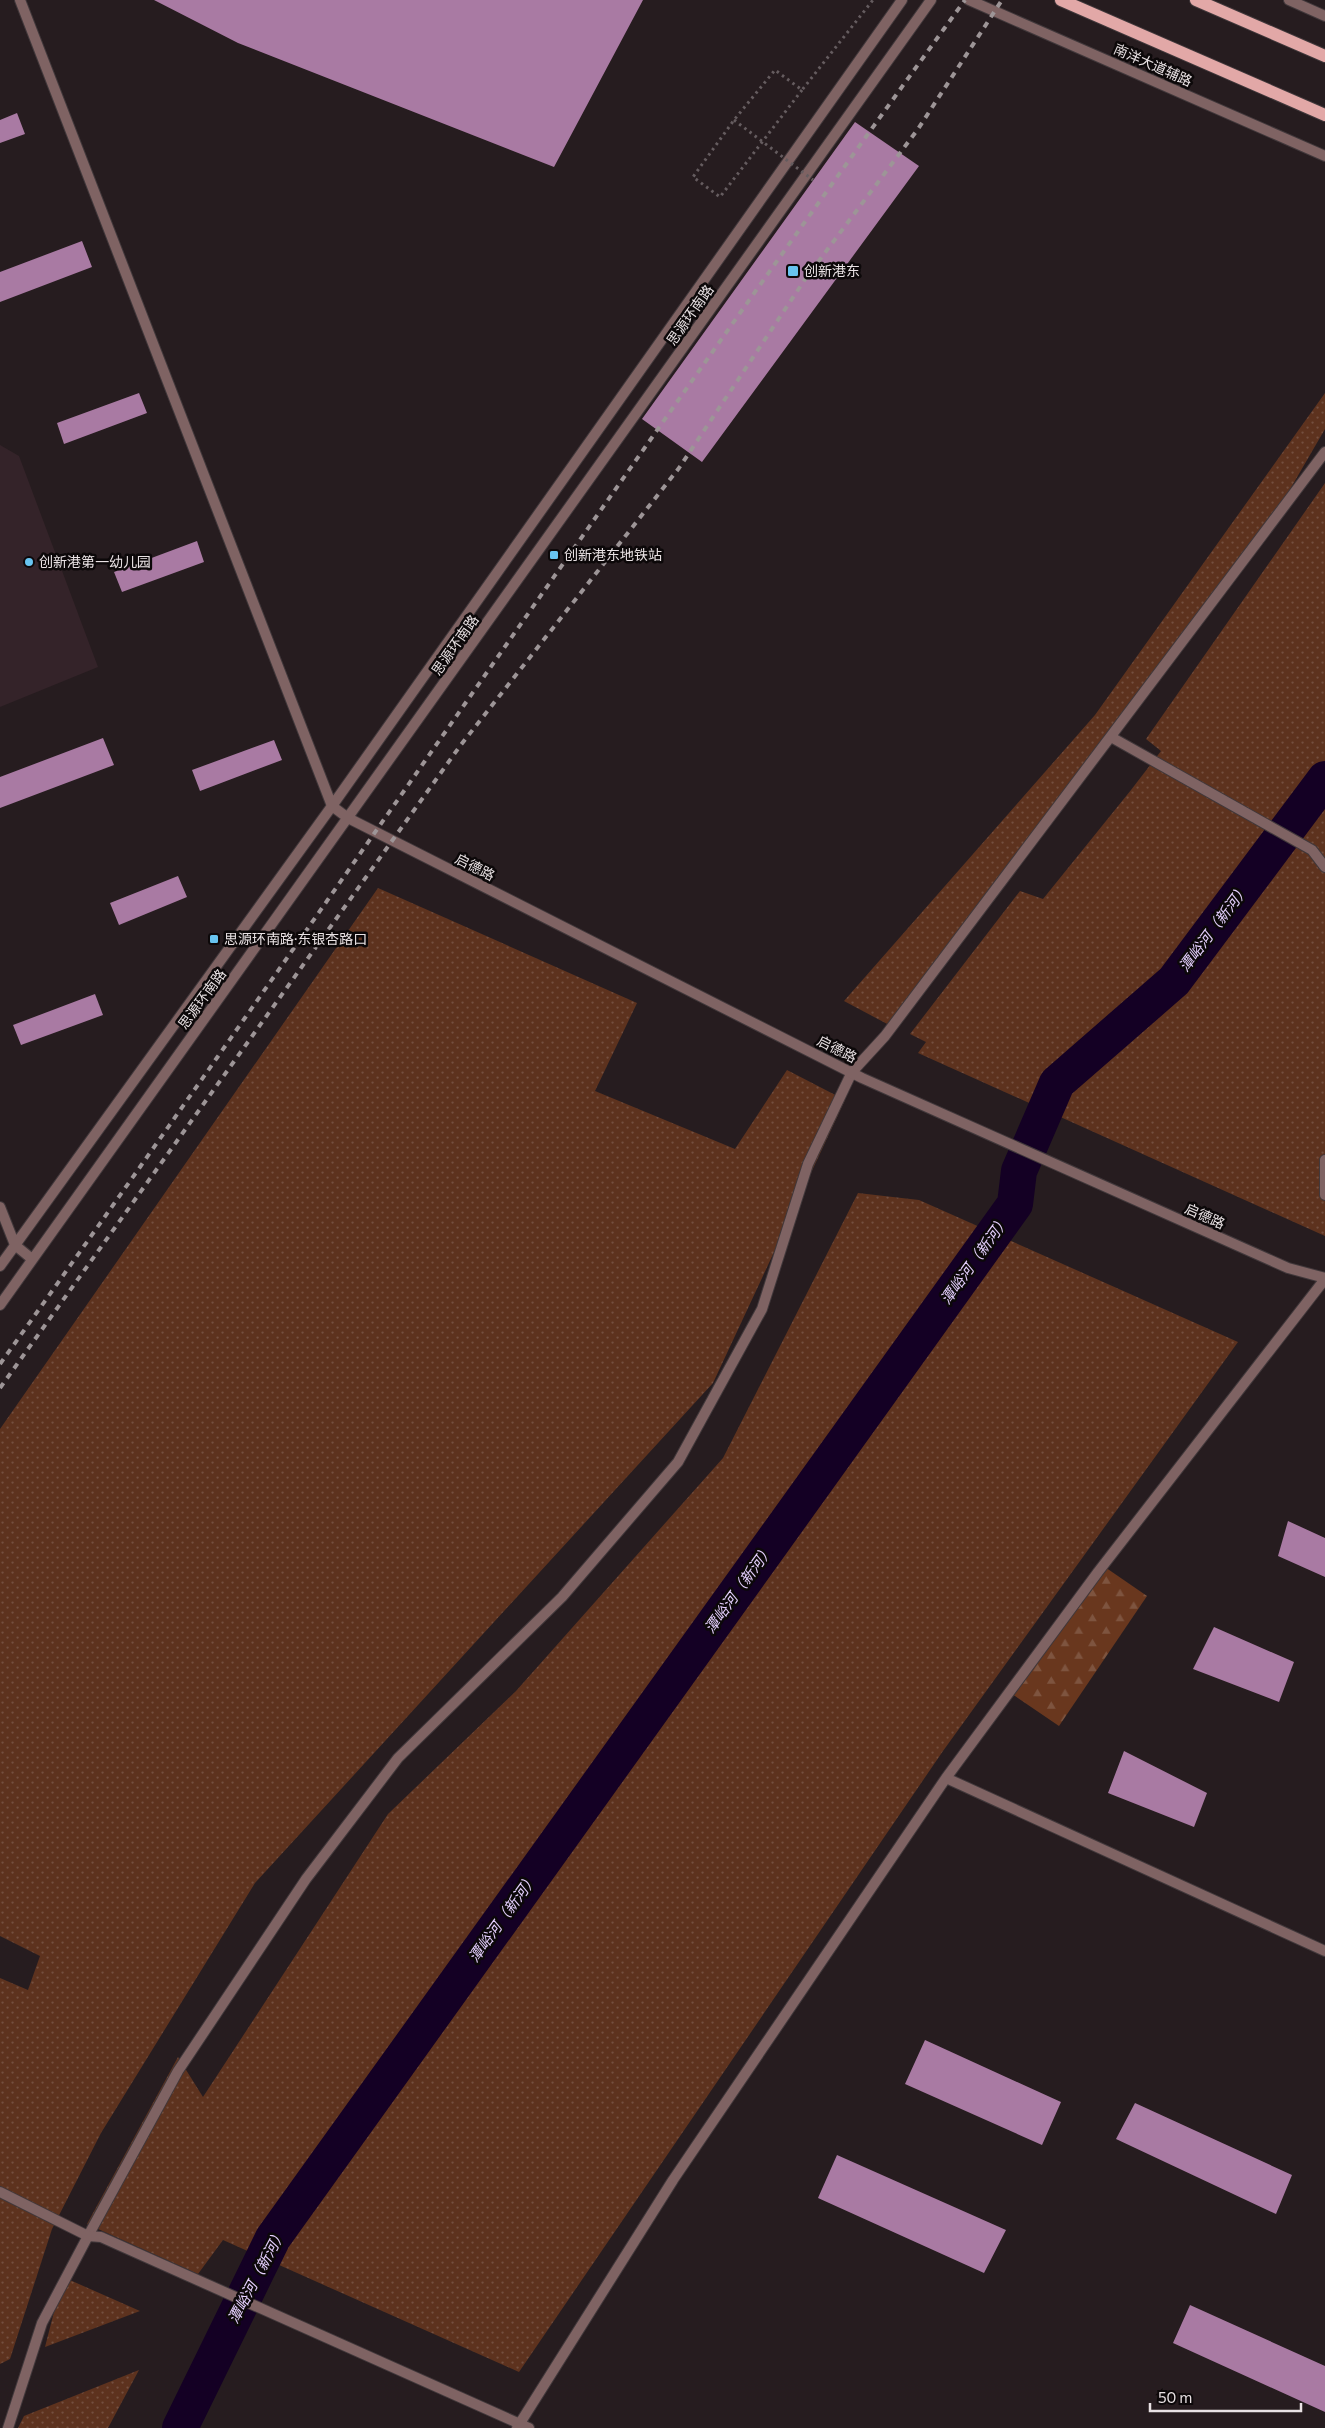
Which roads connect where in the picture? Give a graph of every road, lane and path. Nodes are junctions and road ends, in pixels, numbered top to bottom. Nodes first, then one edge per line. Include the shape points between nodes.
1 (20, 0) edge
2 (873, 0) edge
3 (902, 0) edge
4 (931, 0) edge
5 (969, 0) edge
6 (1061, 0) edge
7 (1196, 0) edge
8 (1289, 0) edge
9 (1325, 16) edge
10 (1325, 56) edge
11 (802, 90) junction
12 (1325, 115) edge
13 (734, 120) junction
14 (1325, 156) edge
15 (813, 180) dead end
16 (1325, 452) edge
17 (1111, 737) junction
18 (332, 806) junction
19 (348, 818) junction
20 (1325, 867) edge
21 (852, 1072) junction
22 (1325, 1160) edge
23 (1325, 1194) edge
24 (0, 1207) edge
25 (15, 1245) junction
26 (32, 1259) junction
27 (0, 1266) edge
28 (1325, 1279) edge
29 (0, 1304) edge
30 (946, 1778) junction
31 (1325, 1951) edge
32 (0, 2192) edge
33 (88, 2236) junction
34 (522, 2427) edge
35 (8, 2428) edge

1 - 18 street
2 - 11 path
3 - 18 street, 思源环南路
4 - 19 street, 思源环南路
5 - 14 street, 南洋大道辅路
6 - 12 main road
7 - 10 main road
8 - 9 street
11 - 13 path via 775,70
11 - 13 path via 720,197 693,177
13 - 15 path, bridge
16 - 17 street
17 - 20 street via 1312,850
17 - 21 street via 885,1036
18 - 19 street, 启德路
18 - 25 street, 思源环南路
19 - 21 street, 启德路
19 - 26 street, 思源环南路
21 - 28 street, 启德路 via 1288,1268
21 - 33 street via 808,1164 762,1309 678,1462 562,1597 392,1765 306,1879 178,2070
22 - 23 street
24 - 25 street
25 - 26 street
25 - 27 street, 思源环南路
26 - 29 street, 思源环南路
28 - 30 street via 1098,1572
30 - 31 street
30 - 34 street via 673,2180
32 - 33 street
33 - 34 street via 101,2237
33 - 35 street via 42,2323

